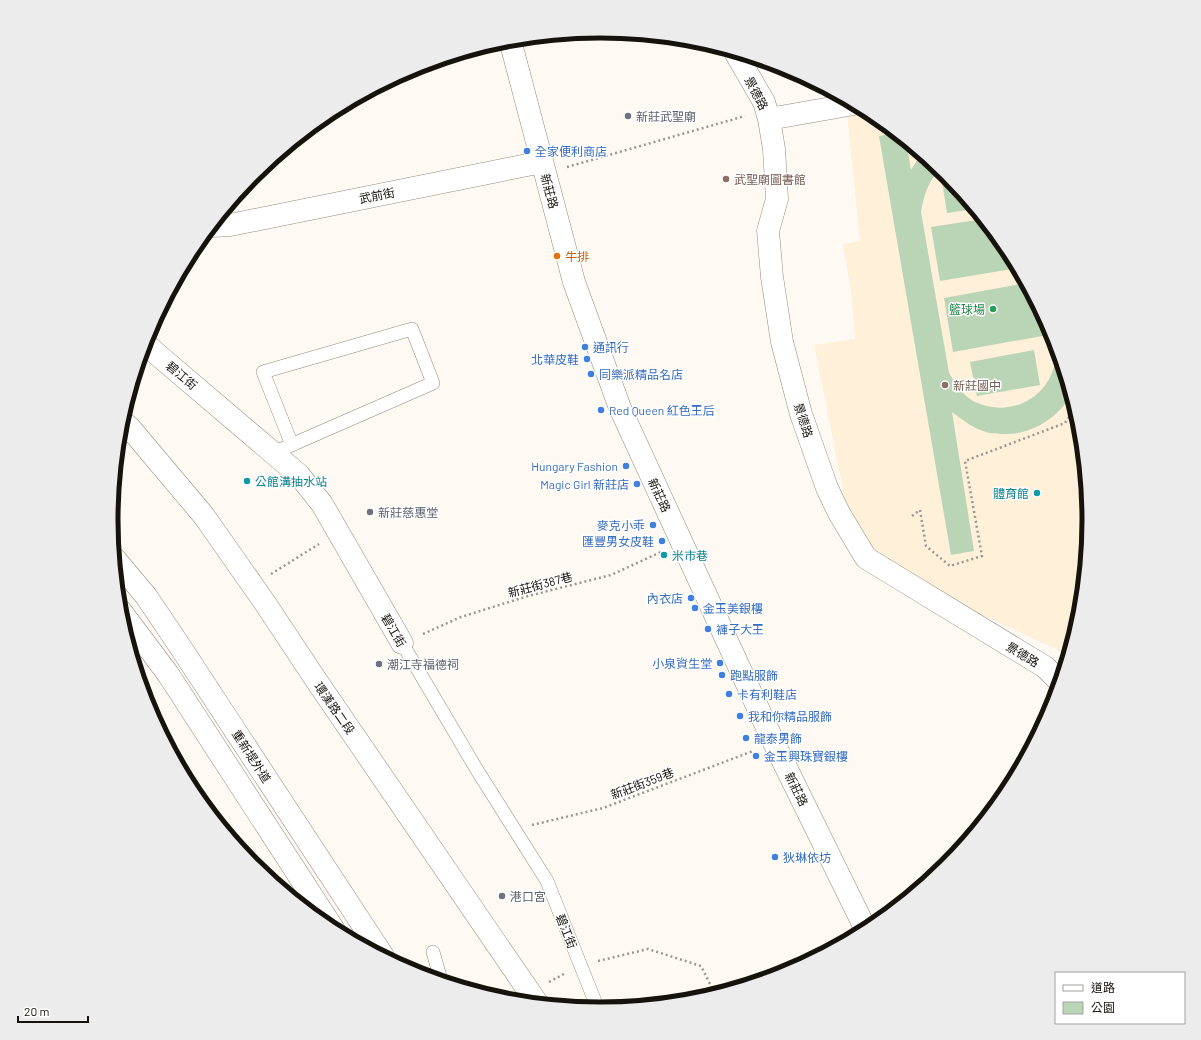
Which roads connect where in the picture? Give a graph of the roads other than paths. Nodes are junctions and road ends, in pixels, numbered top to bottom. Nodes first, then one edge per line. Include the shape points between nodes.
1 (512, 46) edge
2 (739, 59) edge
3 (845, 105) edge
4 (768, 114) junction
5 (544, 168) junction
6 (219, 226) edge
7 (150, 348) edge
8 (128, 426) edge
9 (283, 449) junction
10 (121, 567) edge
11 (130, 624) edge
12 (402, 643) joint
13 (1056, 678) edge
14 (324, 914) edge
15 (863, 924) edge
16 (378, 947) edge
17 (433, 952) dead end
18 (439, 973) edge
19 (534, 997) edge
20 (595, 1002) edge

1 - 5 street, 新莊路
2 - 4 street, 景德路 via 764,102
3 - 4 street
4 - 13 street, 景德路 via 774,149 777,199 768,231 782,342 800,414 827,488 839,513 866,558 1045,667
5 - 6 street, 武前街
5 - 15 street, 新莊路 via 574,282 620,408 774,743
7 - 9 street, 碧江街
8 - 19 street, 環漢路二段 via 204,516
9 - 9 lane via 433,383 412,329 264,372
9 - 12 street, 碧江街 via 322,504
10 - 16 street, 重新堤外道 via 146,596
11 - 14 street via 168,674
12 - 20 lane, 碧江街 via 476,770 547,882
17 - 18 lane

